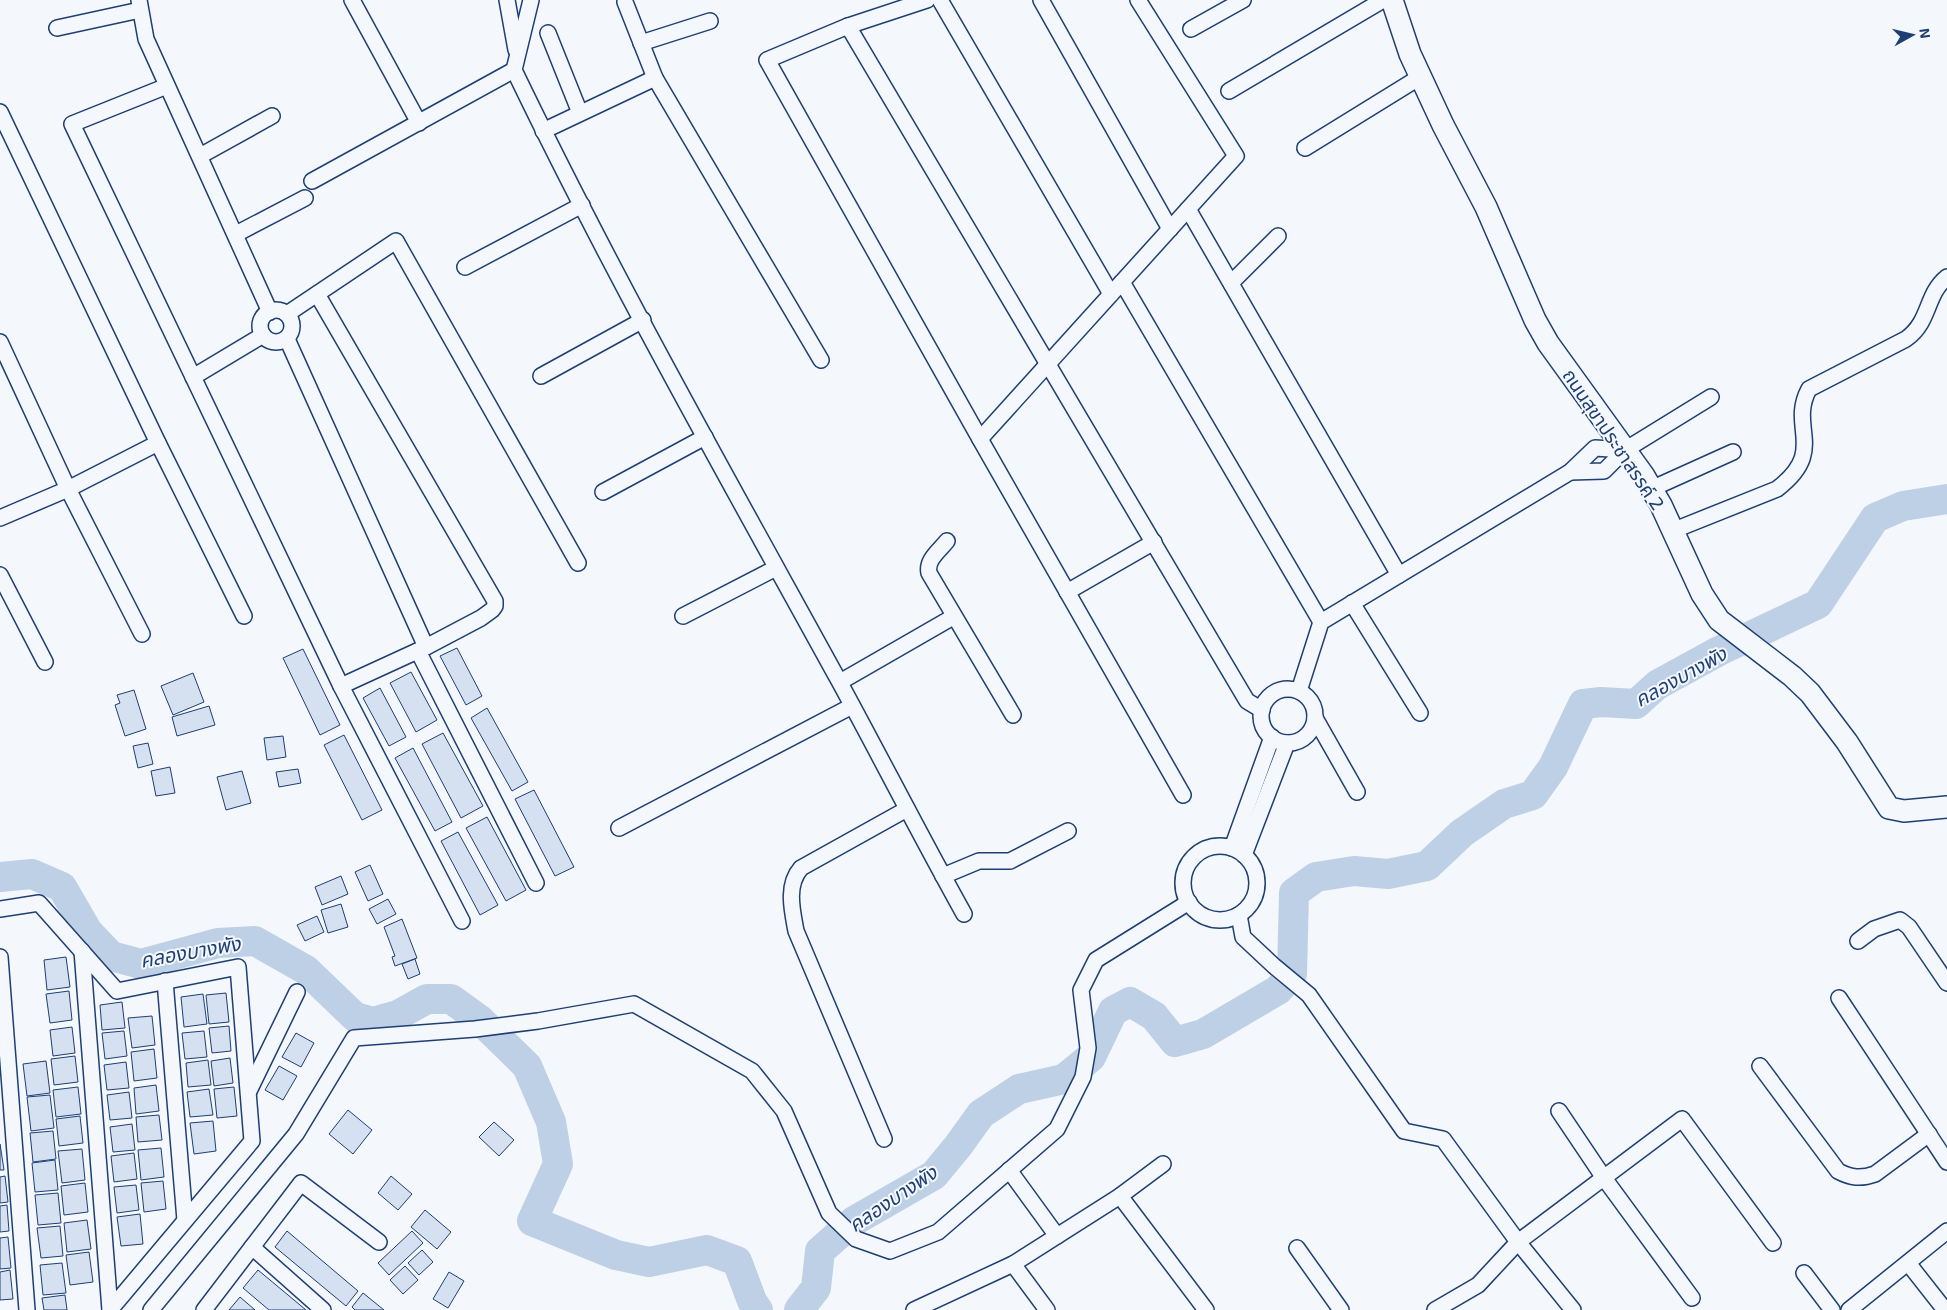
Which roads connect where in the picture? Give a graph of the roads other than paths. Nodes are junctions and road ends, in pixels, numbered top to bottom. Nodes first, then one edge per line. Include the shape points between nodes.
1 (352, 0) edge
2 (507, 0) edge
3 (531, 0) edge
4 (927, 0) edge
5 (940, 0) edge
6 (1041, 0) edge
7 (1138, 0) edge
8 (1243, 0) edge
9 (1383, 0) edge
10 (1392, 0) edge
11 (625, 2) dead end
12 (139, 5) edge
13 (710, 21) dead end
14 (848, 26) junction
15 (57, 28) dead end
16 (1191, 29) dead end
17 (548, 33) dead end
18 (641, 43) junction
19 (515, 64) junction
20 (1420, 77) junction
21 (655, 78) junction
22 (167, 86) junction
23 (1229, 91) dead end
24 (0, 112) edge
25 (580, 113) junction
26 (272, 116) dead end
27 (419, 123) junction
28 (543, 131) junction
29 (1305, 148) dead end
30 (200, 156) junction
31 (312, 181) dead end
32 (305, 198) dead end
33 (582, 205) junction
34 (1188, 209) junction
35 (1170, 229) junction
36 (236, 234) junction
37 (1278, 236) dead end
38 (465, 267) dead end
39 (1947, 277) edge
40 (1122, 282) junction
41 (1231, 283) junction
42 (317, 294) junction
43 (1111, 294) junction
44 (270, 312) junction
45 (287, 314) junction
46 (643, 320) junction
47 (263, 334) junction
48 (287, 338) junction
49 (0, 342) edge
50 (821, 360) dead end
51 (1048, 364) junction
52 (541, 376) dead end
53 (193, 377) junction
54 (1711, 397) dead end
55 (705, 437) junction
56 (980, 439) junction
57 (158, 443) junction
58 (1625, 450) junction
59 (1733, 452) dead end
60 (1570, 472) junction
61 (68, 489) junction
62 (1651, 489) junction
63 (603, 492) dead end
64 (0, 518) edge
65 (1672, 531) junction
66 (947, 541) dead end
67 (1154, 542) junction
68 (578, 563) dead end
69 (776, 568) junction
70 (0, 575) edge
71 (1398, 575) junction
72 (1067, 592) junction
73 (1352, 603) junction
74 (244, 616) dead end
75 (683, 616) dead end
76 (953, 616) junction
77 (1321, 622) junction
78 (142, 634) dead end
79 (422, 649) junction
80 (45, 662) dead end
81 (840, 682) junction
82 (342, 686) junction
83 (1299, 691) junction
84 (852, 706) junction
85 (1262, 710) junction
86 (1420, 713) dead end
87 (1013, 715) dead end
88 (1315, 718) junction
89 (1272, 737) junction
90 (1287, 743) junction
91 (1357, 792) dead end
92 (1183, 795) dead end
93 (1947, 807) edge
94 (907, 809) junction
95 (619, 828) dead end
96 (1068, 831) dead end
97 (1238, 852) junction
98 (943, 876) junction
99 (536, 883) dead end
100 (1188, 902) junction
101 (0, 909) edge
102 (964, 914) dead end
103 (1239, 915) junction
104 (462, 921) dead end
105 (1858, 941) dead end
106 (82, 951) junction
107 (0, 957) edge
108 (165, 982) junction
109 (1947, 983) edge
110 (297, 992) dead end
111 (1838, 998) dead end
112 (1760, 1066) dead end
113 (248, 1093) junction
114 (1559, 1111) dead end
115 (1929, 1134) junction
116 (884, 1139) dead end
117 (1947, 1162) edge
118 (1163, 1164) dead end
119 (1009, 1170) junction
120 (1604, 1178) junction
121 (1120, 1196) junction
122 (185, 1220) junction
123 (1947, 1231) edge
124 (1057, 1236) junction
125 (379, 1242) dead end
126 (1518, 1242) junction
127 (1773, 1243) dead end
128 (252, 1247) junction
129 (1297, 1248) dead end
130 (1908, 1263) junction
131 (1013, 1264) junction
132 (1804, 1274) dead end
133 (1692, 1298) dead end
134 (1441, 1309) edge
135 (27, 1310) edge
136 (151, 1310) edge
137 (204, 1310) edge
138 (323, 1310) edge
139 (914, 1310) edge
140 (1047, 1310) edge
141 (1206, 1310) edge
142 (1341, 1310) edge
143 (1573, 1310) edge
144 (1832, 1310) edge
145 (1849, 1310) edge
146 (1945, 1310) edge

1 - 27 street
2 - 19 street
3 - 19 street
4 - 14 street
5 - 43 street
6 - 35 street
7 - 34 street via 1236,156
8 - 16 street
9 - 23 street
10 - 20 street, ถนนสุขาประชาสรรค์ 2
11 - 18 street
12 - 15 street
12 - 22 street via 146,39
13 - 18 street
14 - 51 street
14 - 56 street via 767,60
17 - 25 street
18 - 21 street
19 - 27 street
19 - 28 street
20 - 29 street
20 - 58 street, ถนนสุขาประชาสรรค์ 2 via 1489,214 1535,320
21 - 25 street
21 - 50 street
22 - 30 street
22 - 53 street via 72,124
24 - 57 street
25 - 28 street
26 - 30 street
27 - 31 street
28 - 33 street
30 - 36 street
32 - 36 street
33 - 38 street
33 - 46 street
34 - 35 street
34 - 41 street
35 - 40 street
36 - 44 street
37 - 41 street
39 - 65 street via 1933,294 1916,332 1809,389 1804,405 1804,455 1789,480 1778,489
40 - 43 street
40 - 77 street
41 - 71 street
42 - 45 street
42 - 68 street via 396,241
42 - 79 street via 494,597 495,606 481,618
43 - 51 street
44 - 45 street via 279,310
44 - 47 street via 263,317 260,326
45 - 48 street via 292,322 292,331
46 - 52 street
46 - 55 street
47 - 48 street via 270,341
47 - 53 street
48 - 79 street
49 - 61 street
51 - 56 street
51 - 67 street
53 - 82 street
54 - 58 street
55 - 63 street
55 - 69 street
56 - 72 street
57 - 61 street
57 - 74 street
58 - 60 street via 1604,471
58 - 60 street via 1595,448
58 - 62 street, ถนนสุขาประชาสรรค์ 2
59 - 62 street
60 - 71 street
61 - 64 street
61 - 78 street
62 - 65 street, ถนนสุขาประชาสรรค์ 2
65 - 93 street, ถนนสุขาประชาสรรค์ 2 via 1702,594 1719,620 1810,693 1847,742 1889,808 1904,811
66 - 76 street via 928,568
67 - 72 street
67 - 85 street via 1247,701
69 - 75 street
69 - 81 street
70 - 80 street
71 - 73 street
72 - 92 street
73 - 77 street
73 - 86 street
76 - 81 street
76 - 87 street
77 - 83 street
79 - 82 street
79 - 99 street
81 - 84 street
82 - 104 street
83 - 85 street via 1280,690 1266,701
83 - 88 street via 1311,702
84 - 94 street
84 - 95 street
85 - 89 street via 1263,725
88 - 90 street via 1313,726 1302,739
88 - 91 street
89 - 90 street
89 - 97 street
90 - 97 street
94 - 98 street
94 - 116 street via 801,868 792,884 796,931
96 - 98 street via 1010,861 980,861
97 - 100 street via 1222,846 1212,847 1188,864 1183,884
97 - 103 street via 1254,870 1257,886 1248,908
98 - 102 street
100 - 103 street via 1200,914 1216,920
100 - 119 street via 1096,960 1081,990 1088,1048 1084,1077 1057,1129
101 - 106 street via 39,903
103 - 126 street via 1243,937 1309,995 1404,1131 1444,1139
105 - 109 street via 1874,928 1900,920 1909,927
106 - 108 street via 117,991
106 - 122 street via 110,1310
107 - 135 street
108 - 113 street via 238,967
108 - 122 street
110 - 113 street
111 - 115 street
112 - 115 street via 1838,1171 1848,1177 1875,1174
113 - 122 street via 252,1141
114 - 120 street
115 - 117 street
118 - 121 street
119 - 124 street
119 - 136 street via 938,1232 890,1251 856,1239 829,1213 784,1111 752,1071 634,1004 493,1027 354,1038 296,1134
120 - 126 street
120 - 127 street via 1682,1119
120 - 133 street
121 - 124 street
121 - 141 street
123 - 130 street
124 - 131 street
125 - 128 street via 301,1183
126 - 134 street via 1478,1285
126 - 143 street
128 - 137 street
128 - 138 street
129 - 142 street
130 - 145 street
130 - 146 street
131 - 139 street
131 - 140 street
132 - 144 street

